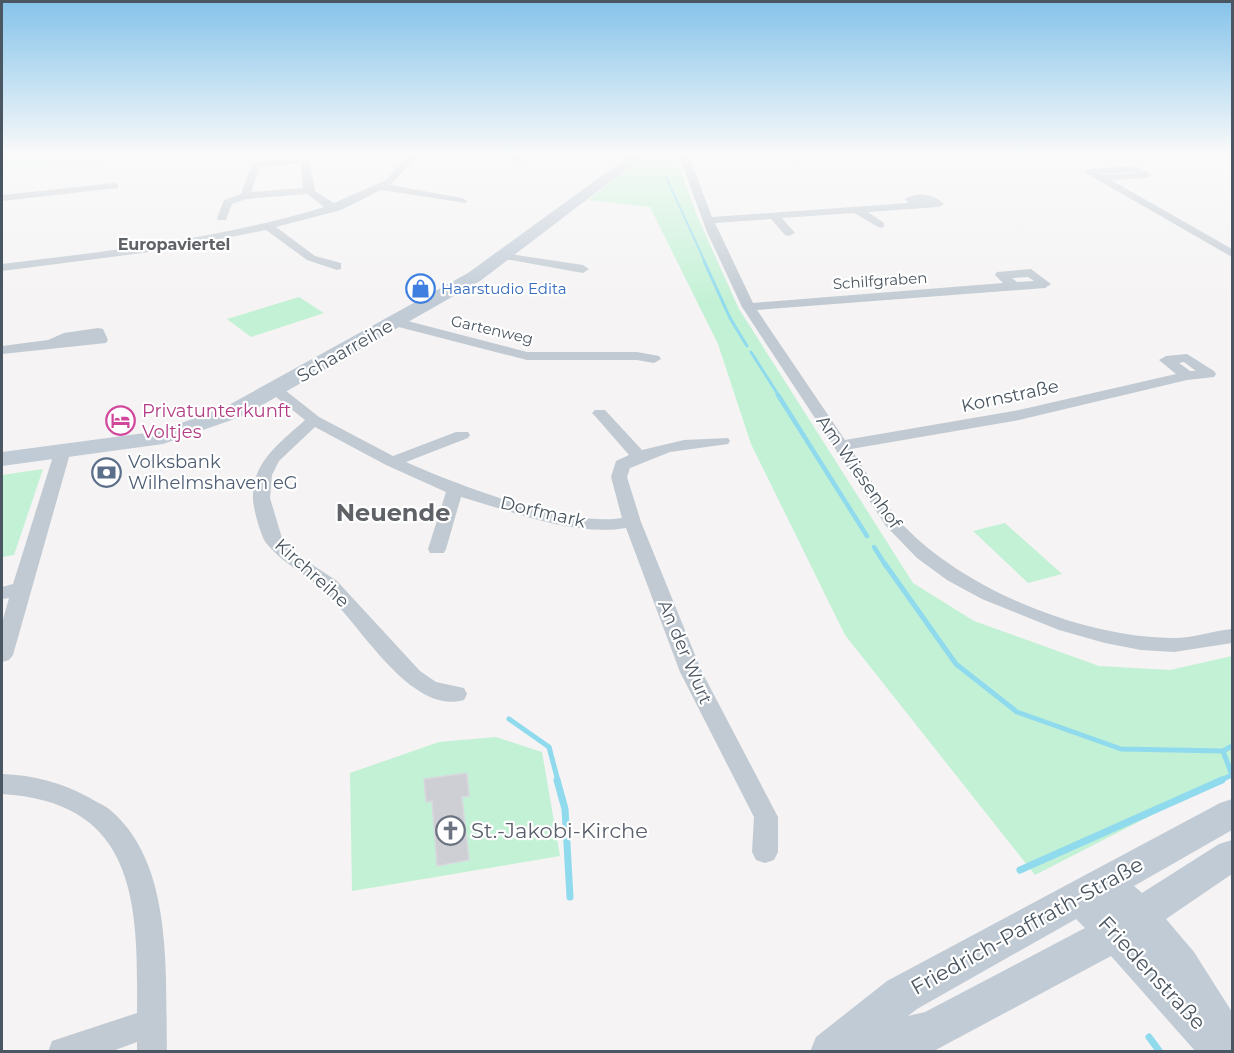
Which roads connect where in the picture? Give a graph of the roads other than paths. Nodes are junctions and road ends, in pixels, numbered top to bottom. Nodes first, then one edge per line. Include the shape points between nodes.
1 (227, 205) edge
2 (328, 205) edge
3 (342, 205) edge
4 (571, 205) edge
5 (702, 205) edge
6 (1147, 205) edge
7 (918, 206) dead end
8 (336, 208) junction
9 (856, 210) junction
10 (773, 215) junction
11 (222, 218) dead end
12 (709, 219) junction
13 (880, 225) dead end
14 (269, 227) junction
15 (789, 233) dead end
16 (1233, 254) edge
17 (503, 256) junction
18 (337, 266) dead end
19 (2, 268) edge
20 (582, 269) dead end
21 (1014, 286) dead end
22 (748, 307) junction
23 (396, 321) junction
24 (51, 344) dead end
25 (2, 350) edge
26 (654, 359) dead end
27 (1186, 376) dead end
28 (276, 390) junction
29 (600, 413) dead end
30 (314, 420) junction
31 (462, 435) dead end
32 (722, 441) dead end
33 (840, 446) junction
34 (63, 450) junction
35 (639, 456) junction
36 (2, 459) edge
37 (392, 462) junction
38 (455, 490) junction
39 (632, 522) junction
40 (437, 549) dead end
41 (11, 591) edge
42 (1233, 636) edge
43 (2, 655) edge
44 (456, 694) dead end
45 (2, 784) edge
46 (1233, 813) edge
47 (765, 852) dead end
48 (1233, 855) edge
49 (1092, 889) junction
50 (1127, 923) junction
51 (151, 1037) edge
52 (1233, 1050) edge
53 (63, 1052) edge
54 (831, 1052) edge
55 (858, 1052) edge
56 (1224, 1052) edge

1 - 11 street
2 - 8 street
3 - 8 street
4 - 17 main road, Schaarreihe
5 - 12 street, Am Wiesenhof
6 - 16 street
7 - 9 street
8 - 14 street
9 - 10 street
9 - 13 street
10 - 12 street
10 - 15 street
12 - 22 street, Am Wiesenhof
14 - 18 street via 311,258
14 - 19 street
17 - 20 street
17 - 23 main road, Schaarreihe
21 - 22 street, Schilfgraben
22 - 33 street, Am Wiesenhof
23 - 26 street, Gartenweg via 527,356
23 - 28 main road, Schaarreihe
24 - 25 street
27 - 33 street, Kornstraße via 1019,415
28 - 30 street, Dorfmark
28 - 34 main road, Schaarreihe via 225,415 163,436
29 - 35 street
30 - 37 street, Dorfmark
30 - 44 street, Kirchreihe via 272,459 264,475 261,498 273,540 298,564 330,585 412,676 430,689
31 - 37 street
32 - 35 street
33 - 42 street, Am Wiesenhof via 903,535 930,560 1005,603 1070,626 1156,644 1189,644
34 - 36 main road, Schaarreihe
34 - 41 street
35 - 39 street, An der Wurt via 619,471
37 - 38 street, Dorfmark
38 - 39 street, Dorfmark via 552,517 607,526
38 - 40 street
39 - 47 street, An der Wurt via 691,672 766,817
41 - 43 street
45 - 51 street via 50,790 88,806 123,838 138,867 146,902
46 - 49 main road, Friedrich-Paffrath-Straße
48 - 50 main road
49 - 50 main road, Friedenstraße
49 - 54 main road, Friedrich-Paffrath-Straße via 902,995
50 - 52 main road, Friedenstraße via 1180,964
50 - 55 main road via 931,1031
50 - 56 main road, Friedenstraße
51 - 53 street

